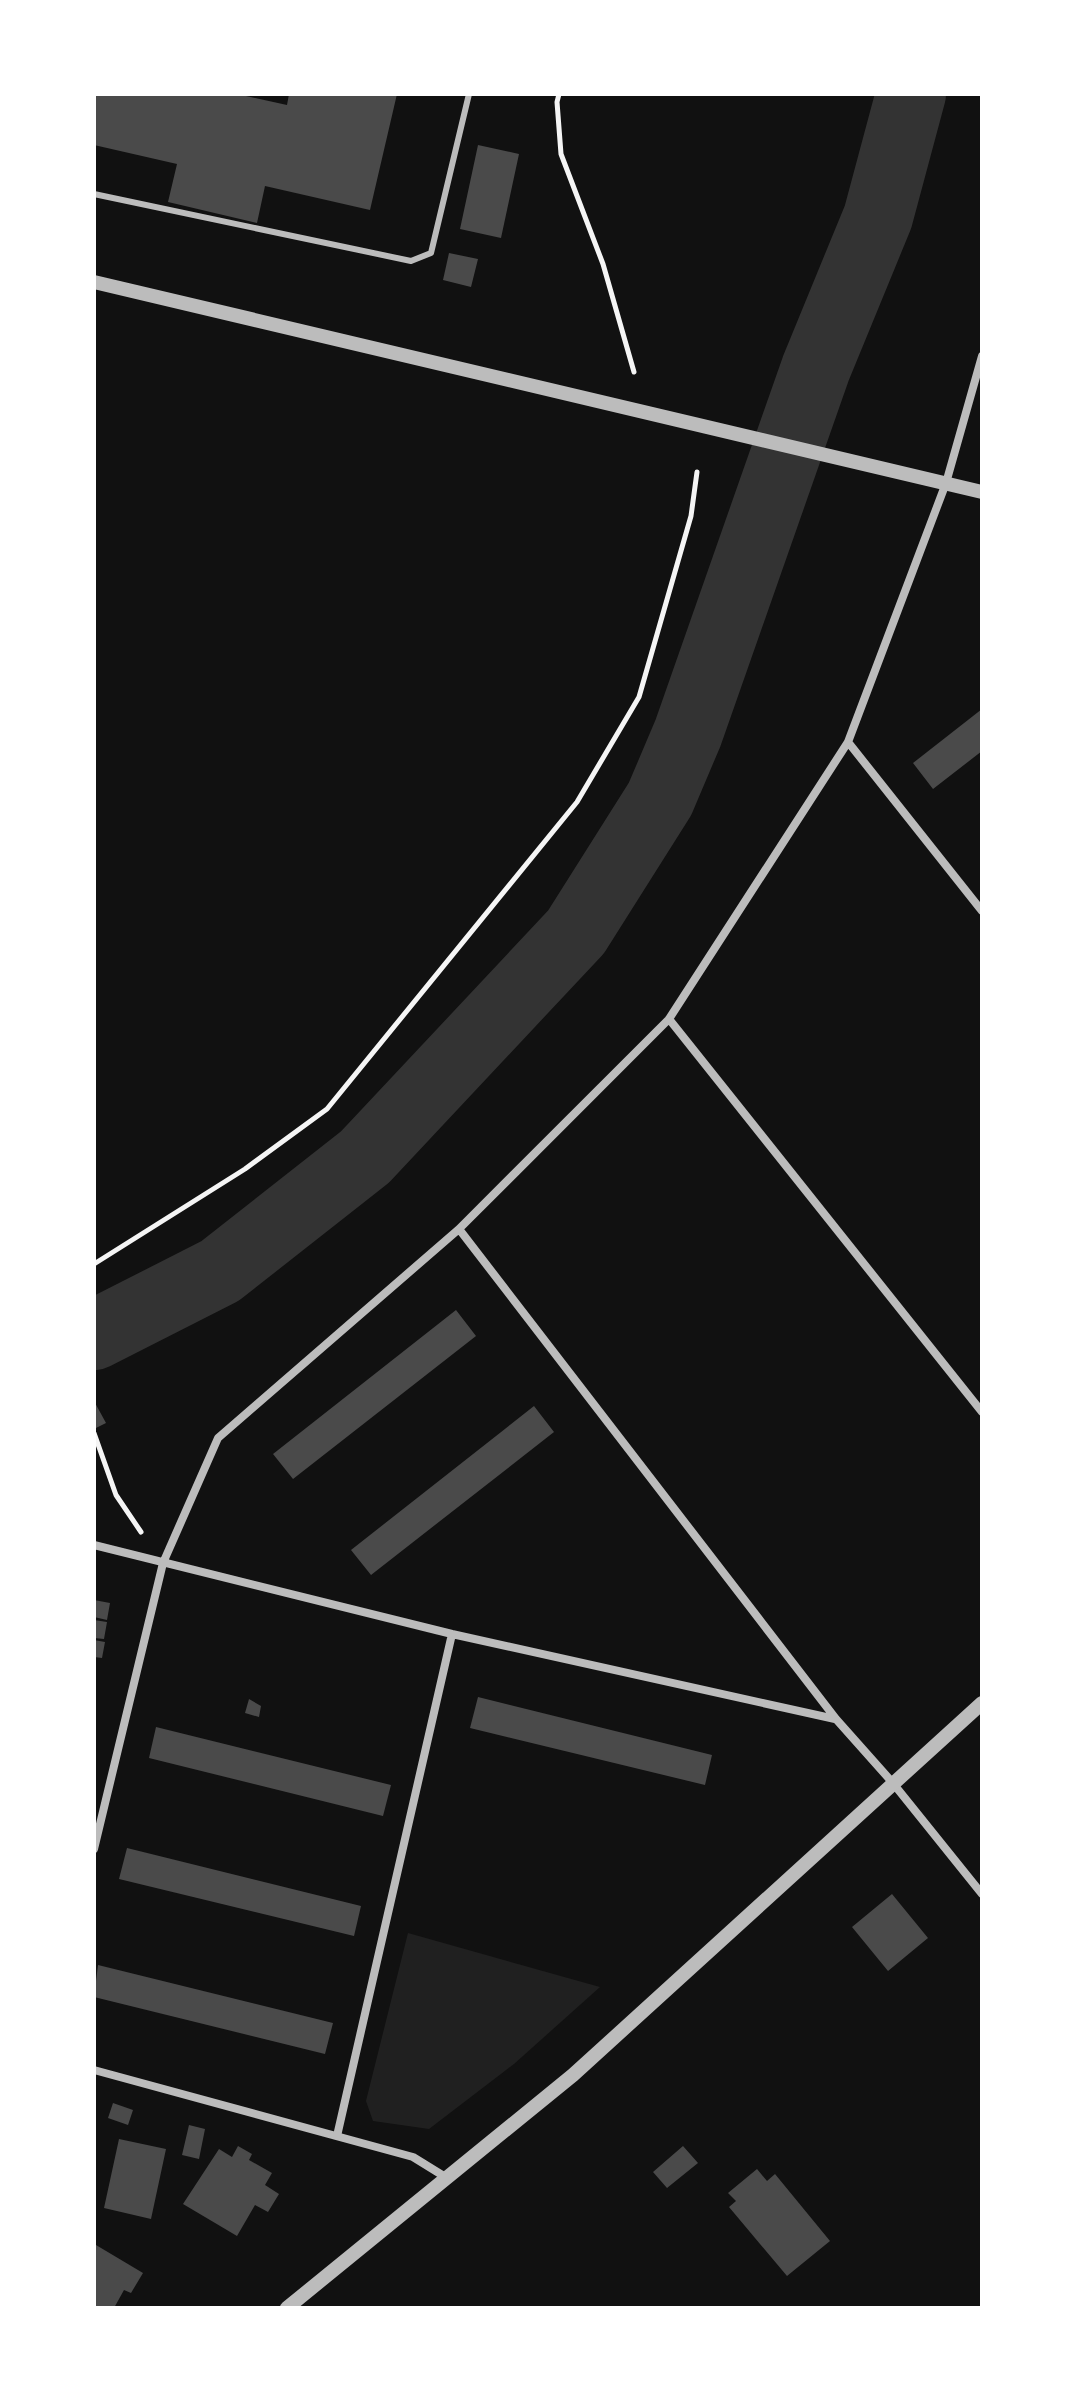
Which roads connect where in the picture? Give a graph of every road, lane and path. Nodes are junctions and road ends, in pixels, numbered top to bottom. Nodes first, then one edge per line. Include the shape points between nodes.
1 (469, 94) edge
2 (559, 94) edge
3 (94, 194) edge
4 (94, 282) edge
5 (982, 356) edge
6 (634, 372) dead end
7 (697, 472) dead end
8 (946, 483) junction
9 (982, 492) edge
10 (848, 742) junction
11 (982, 911) edge
12 (669, 1019) junction
13 (459, 1229) junction
14 (94, 1264) edge
15 (982, 1412) edge
16 (94, 1433) edge
17 (94, 1545) edge
18 (163, 1563) junction
19 (452, 1634) junction
20 (982, 1703) edge
21 (836, 1719) junction
22 (892, 1782) junction
23 (94, 1849) edge
24 (982, 1894) edge
25 (94, 2070) edge
26 (337, 2136) junction
27 (447, 2178) junction
28 (287, 2308) edge

1 - 3 lane via 431,253 411,261
2 - 6 path via 561,154 603,264
4 - 8 street
5 - 8 street
7 - 14 path via 691,516 639,697 577,802 327,1109 245,1169
8 - 9 street
8 - 10 street
10 - 11 street
10 - 12 street
12 - 13 street
12 - 15 street
13 - 18 street via 218,1438
13 - 21 street
16 - 18 path via 116,1495
17 - 18 street
18 - 19 street
18 - 23 street
19 - 21 street
19 - 26 street
20 - 22 street
21 - 22 street
22 - 24 street
22 - 27 street via 677,1983
25 - 26 street
26 - 27 street via 413,2157
27 - 28 street

